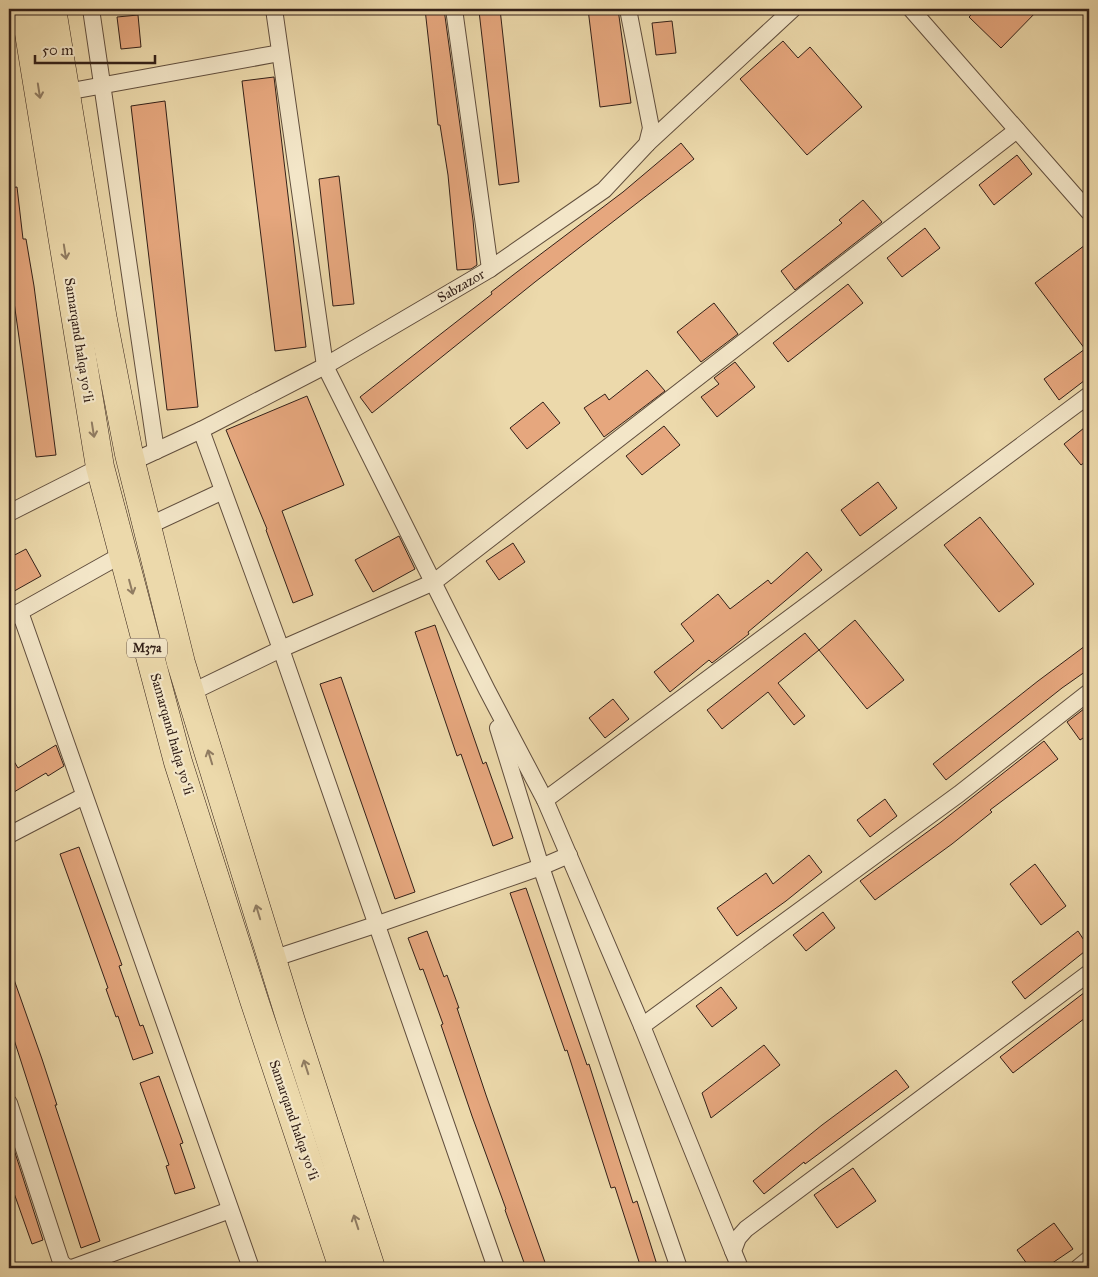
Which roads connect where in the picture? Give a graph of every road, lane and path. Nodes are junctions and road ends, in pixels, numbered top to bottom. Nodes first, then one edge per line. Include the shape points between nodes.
1 (25, 9) edge
2 (52, 9) edge
3 (91, 9) edge
4 (274, 9) edge
5 (454, 9) edge
6 (628, 9) edge
7 (793, 9) edge
8 (911, 9) edge
9 (280, 53) junction
10 (101, 86) junction
11 (66, 92) junction
12 (1017, 130) junction
13 (646, 144) junction
14 (1087, 205) edge
15 (490, 269) junction
16 (325, 366) junction
17 (1089, 395) edge
18 (201, 430) junction
19 (156, 451) junction
20 (132, 462) junction
21 (100, 467) junction
22 (223, 491) junction
23 (9, 513) edge
24 (148, 526) junction
25 (123, 554) junction
26 (434, 582) junction
27 (14, 615) edge
28 (281, 649) junction
29 (181, 663) junction
30 (152, 668) junction
31 (487, 690) junction
32 (1089, 692) edge
33 (190, 693) junction
34 (84, 796) junction
35 (545, 800) junction
36 (9, 835) edge
37 (569, 855) junction
38 (541, 867) junction
39 (378, 924) junction
40 (272, 959) junction
41 (1089, 975) edge
42 (642, 1026) junction
43 (9, 1102) edge
44 (230, 1210) junction
45 (733, 1251) junction
46 (1089, 1259) edge
47 (250, 1268) edge
48 (343, 1268) edge
49 (371, 1268) edge
50 (496, 1268) edge
51 (679, 1268) edge
52 (740, 1268) edge
53 (1078, 1268) edge

1 -> 21 highway, Samarqand halqa yoʻli / M37a
2 - 11 highway, Samarqand halqa yoʻli / M37a
3 - 10 street
4 - 9 street
5 - 15 street
6 - 13 street via 651,128
7 - 13 street, Sabzazor
8 - 12 street
9 - 10 street
9 - 16 street
10 - 11 street
10 - 19 street
11 - 20 highway, Samarqand halqa yoʻli / M37a via 103,320
12 - 14 street
12 - 26 street
13 - 15 street, Sabzazor via 604,190
15 - 16 street, Sabzazor
16 - 18 street, Sabzazor
16 - 26 street
17 - 35 street
18 - 19 street, Sabzazor
18 - 22 street
19 - 20 street, Sabzazor
20 - 24 highway, Samarqand halqa yoʻli / M37a
21 - 23 street
21 - 25 highway, Samarqand halqa yoʻli / M37a
22 - 24 street
22 - 28 street
24 - 29 highway, Samarqand halqa yoʻli / M37a
25 - 27 street
25 -> 30 highway, Samarqand halqa yoʻli / M37a
26 - 28 street
26 - 31 street
27 - 34 street
28 - 33 street
28 - 39 street
29 - 30 highway
29 - 33 highway, Samarqand halqa yoʻli / M37a
30 - 48 highway, Samarqand halqa yoʻli / M37a via 178,762
31 - 35 street
31 - 38 street
32 - 42 street via 959,794
40 -> 33 highway, Samarqand halqa yoʻli / M37a
34 - 36 street
34 - 44 street
35 - 37 street
37 - 38 street
37 - 42 street
38 - 39 street
38 - 51 street
39 - 40 street
39 - 50 street
49 -> 40 highway, Samarqand halqa yoʻli / M37a
41 - 45 street via 746,1229
42 - 45 street
43 - 44 street via 61,1262 66,1266 72,1268
44 - 47 street
45 - 52 street
46 - 53 street

